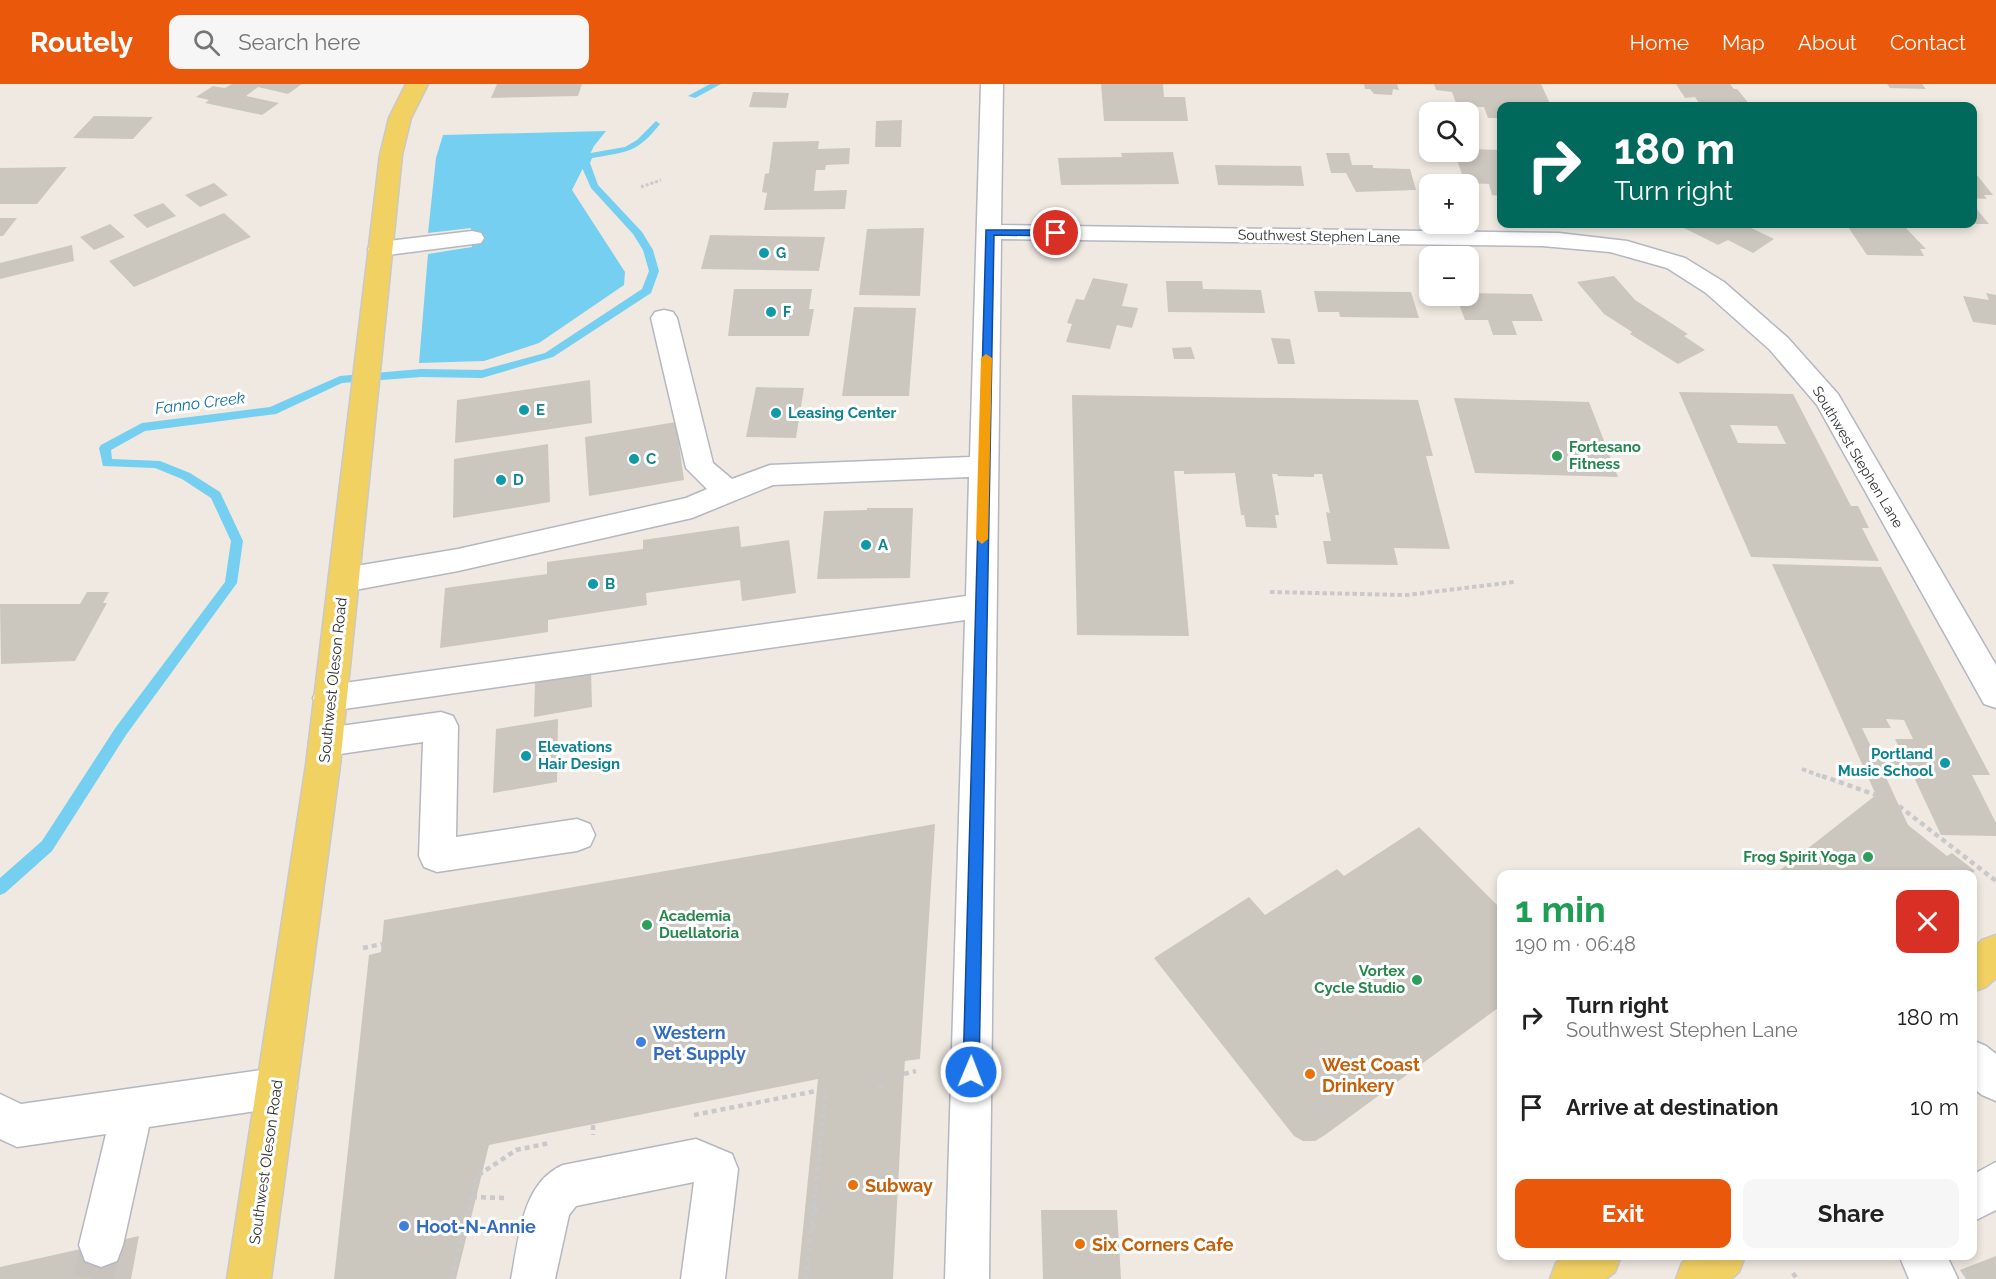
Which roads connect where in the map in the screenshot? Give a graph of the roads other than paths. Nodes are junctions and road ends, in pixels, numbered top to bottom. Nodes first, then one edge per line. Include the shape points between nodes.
1 (417, 84) edge
2 (992, 84) edge
3 (989, 232) junction
4 (472, 238) dead end
5 (380, 249) junction
6 (664, 318) dead end
7 (984, 466) junction
8 (729, 492) junction
9 (344, 580) junction
10 (981, 606) junction
11 (1996, 695) edge
12 (330, 698) junction
13 (326, 742) junction
14 (577, 835) dead end
15 (1996, 953) edge
16 (1977, 970) edge
17 (1977, 1064) edge
18 (1996, 1081) edge
19 (276, 1088) junction
20 (132, 1110) junction
21 (0, 1115) edge
22 (101, 1245) tunnel mouth
23 (1594, 1260) edge
24 (1719, 1260) edge
25 (1923, 1260) edge
26 (249, 1279) edge
27 (534, 1279) edge
28 (703, 1279) edge
29 (967, 1279) edge
30 (1572, 1279) edge
31 (1698, 1279) edge
32 (1936, 1279) edge

1 - 5 main road, Southwest Oleson Road via 396,132
2 - 3 street
3 - 7 street
3 - 11 street, Southwest Stephen Lane via 1542,239 1622,248 1678,264 1704,280 1765,332 1821,391
4 - 5 street
5 - 9 main road, Southwest Oleson Road
6 - 8 street via 700,468
7 - 8 street via 770,475
7 - 10 street
8 - 9 street via 692,507 458,560
9 - 12 main road, Southwest Oleson Road
10 - 12 street
10 - 29 street
12 - 13 main road, Southwest Oleson Road
13 - 14 street via 441,726 437,856
13 - 19 main road, Southwest Oleson Road
15 - 16 main road
17 - 18 street
19 - 20 street
19 - 26 main road, Southwest Oleson Road
20 - 21 street via 17,1126
20 - 22 street
23 - 30 main road
24 - 31 main road
25 - 32 street
27 - 28 street via 549,1206 563,1187 696,1160 717,1169

